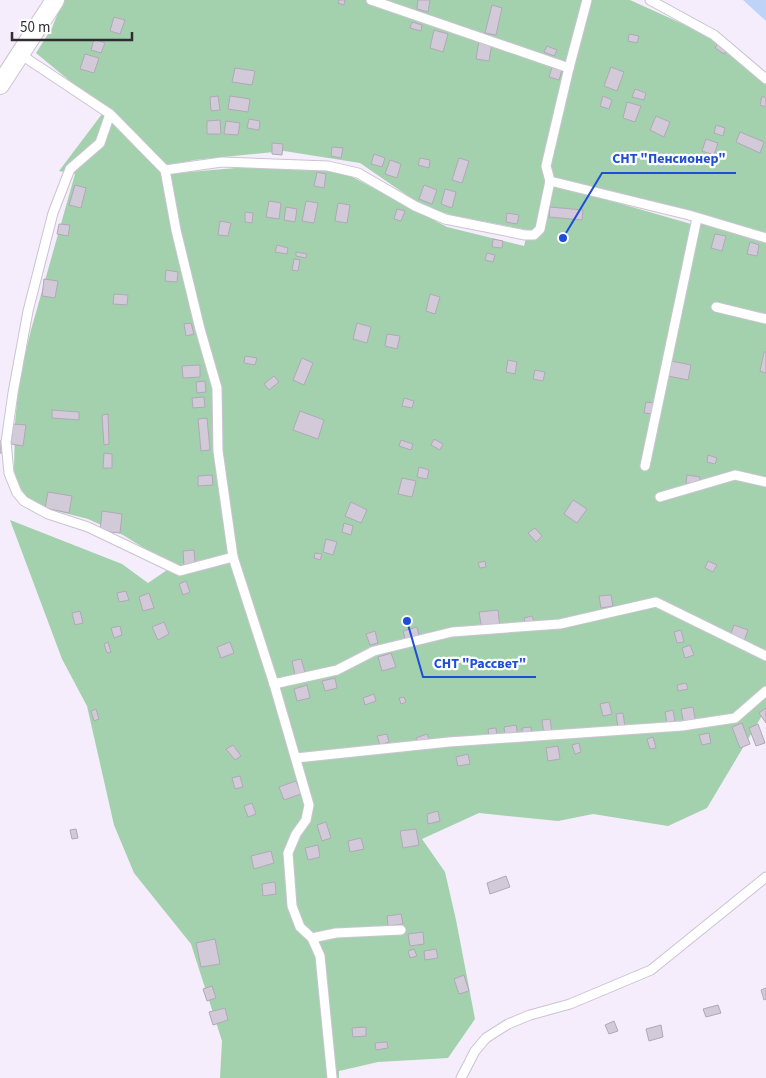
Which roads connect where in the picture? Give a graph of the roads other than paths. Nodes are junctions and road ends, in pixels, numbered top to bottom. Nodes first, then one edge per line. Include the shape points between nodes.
1 (55, 0) edge
2 (371, 0) edge
3 (587, 0) edge
4 (650, 0) edge
5 (20, 54) junction
6 (569, 68) junction
7 (766, 79) edge
8 (0, 85) edge
9 (110, 114) junction
10 (165, 170) junction
11 (550, 181) junction
12 (697, 218) junction
13 (766, 238) edge
14 (716, 307) dead end
15 (766, 319) edge
16 (645, 466) dead end
17 (766, 482) edge
18 (660, 498) dead end
19 (233, 557) junction
20 (766, 656) edge
21 (274, 684) junction
22 (766, 691) edge
23 (296, 758) junction
24 (766, 877) edge
25 (401, 930) dead end
26 (312, 938) junction
27 (332, 1078) edge
28 (461, 1078) edge

1 - 5 street
2 - 6 lane
3 - 6 lane
4 - 7 lane via 714,35
5 - 8 street
5 - 9 lane
6 - 11 lane via 546,166
9 - 10 lane
9 - 19 lane via 100,143 70,169 53,213 28,311 13,393 6,442 9,473 24,502 180,571
10 - 11 lane via 222,162 328,166 358,173 445,219 530,236 541,225
10 - 19 lane via 183,258 217,388 218,451
11 - 12 lane
12 - 13 lane
12 - 16 lane
14 - 15 lane
17 - 18 lane via 735,475
19 - 21 lane
20 - 21 lane via 656,602 560,624 452,632 374,651 337,670
21 - 23 lane
22 - 23 lane via 735,718 682,726 449,742
23 - 26 lane via 309,805 306,820 288,853 289,875 292,906 300,927
24 - 28 lane via 651,970 570,1004 508,1024 486,1038 475,1050
25 - 26 lane via 336,933
26 - 27 lane via 320,956

